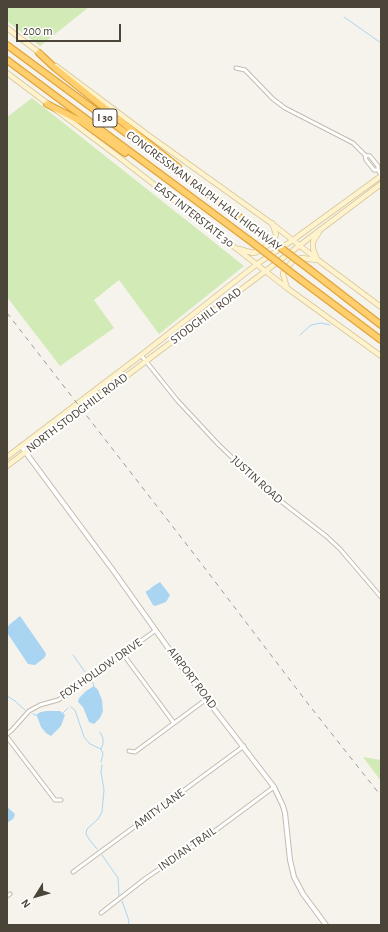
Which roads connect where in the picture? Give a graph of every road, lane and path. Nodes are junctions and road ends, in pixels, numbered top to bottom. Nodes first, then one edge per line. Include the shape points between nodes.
1 (7, 28) edge
2 (7, 45) edge
3 (39, 53) junction
4 (7, 60) edge
5 (236, 68) dead end
6 (7, 74) edge
7 (47, 104) junction
8 (366, 155) junction
9 (378, 170) junction
10 (381, 175) edge
11 (381, 184) edge
12 (182, 189) junction
13 (203, 190) junction
14 (271, 223) junction
15 (321, 230) junction
16 (293, 240) junction
17 (300, 246) junction
18 (235, 248) junction
19 (318, 260) junction
20 (257, 264) junction
21 (266, 271) junction
22 (287, 288) junction
23 (381, 307) edge
24 (381, 325) edge
25 (381, 341) edge
26 (141, 355) junction
27 (381, 356) edge
28 (146, 361) junction
29 (21, 446) junction
30 (26, 452) junction
31 (7, 457) edge
32 (7, 466) edge
33 (381, 596) edge
34 (156, 630) junction
35 (123, 654) junction
36 (208, 698) junction
37 (174, 724) junction
38 (7, 735) edge
39 (244, 746) junction
40 (129, 751) dead end
41 (274, 787) junction
42 (61, 800) dead end
43 (73, 872) dead end
44 (10, 894) dead end
45 (7, 896) edge
46 (102, 913) dead end
47 (326, 925) edge

1 - 3 main road
2 - 13 highway, CONGRESSMAN RALPH HALL HIGHWAY / I 30
3 - 13 highway
3 - 14 main road
4 - 12 highway, CONGRESSMAN RALPH HALL HIGHWAY / I 30
5 - 8 street via 245,70 285,108 343,137
6 - 7 main road, EAST INTERSTATE 30
7 - 12 highway via 82,122
7 - 18 main road, EAST INTERSTATE 30
8 - 9 street via 378,166
8 - 9 street via 366,160 374,170
9 - 10 street
10 - 16 main road, STODGHILL ROAD
11 - 15 main road, STODGHILL ROAD
12 - 25 highway, CONGRESSMAN RALPH HALL HIGHWAY / I 30, bridge
13 - 24 highway, CONGRESSMAN RALPH HALL HIGHWAY / I 30, bridge
14 - 16 main road
14 - 18 main road via 276,238 268,246 253,253
15 - 17 main road, STODGHILL ROAD
15 - 19 main road via 313,242
16 - 17 main road
16 - 20 main road, STODGHILL ROAD
17 - 19 main road
17 - 21 main road, STODGHILL ROAD
18 - 20 main road, EAST INTERSTATE 30
19 - 22 main road via 294,260 284,270
19 - 23 main road
20 - 21 main road, EAST INTERSTATE 30
20 - 26 main road, STODGHILL ROAD
21 - 22 main road, EAST INTERSTATE 30
21 - 28 main road, STODGHILL ROAD
22 - 27 main road, EAST INTERSTATE 30
26 - 28 street, JUSTIN ROAD
26 - 29 main road, NORTH STODGHILL ROAD
28 - 30 main road, NORTH STODGHILL ROAD
28 - 33 street, JUSTIN ROAD via 177,400 246,472 335,545
29 - 30 street, AIRPORT ROAD
29 - 31 main road, NORTH STODGHILL ROAD
30 - 32 main road, NORTH STODGHILL ROAD
30 - 34 street, AIRPORT ROAD
34 - 35 street, FOX HOLLOW DRIVE
34 - 36 street, AIRPORT ROAD
35 - 37 street
35 - 38 street, FOX HOLLOW DRIVE via 65,696 29,711
36 - 37 street
36 - 39 street, AIRPORT ROAD
37 - 40 street via 135,752
38 - 42 street via 55,800
39 - 41 street, AIRPORT ROAD
39 - 43 street, AMITY LANE
41 - 46 street, INDIAN TRAIL via 146,878
41 - 47 street, AIRPORT ROAD via 285,813 294,877
44 - 45 street

